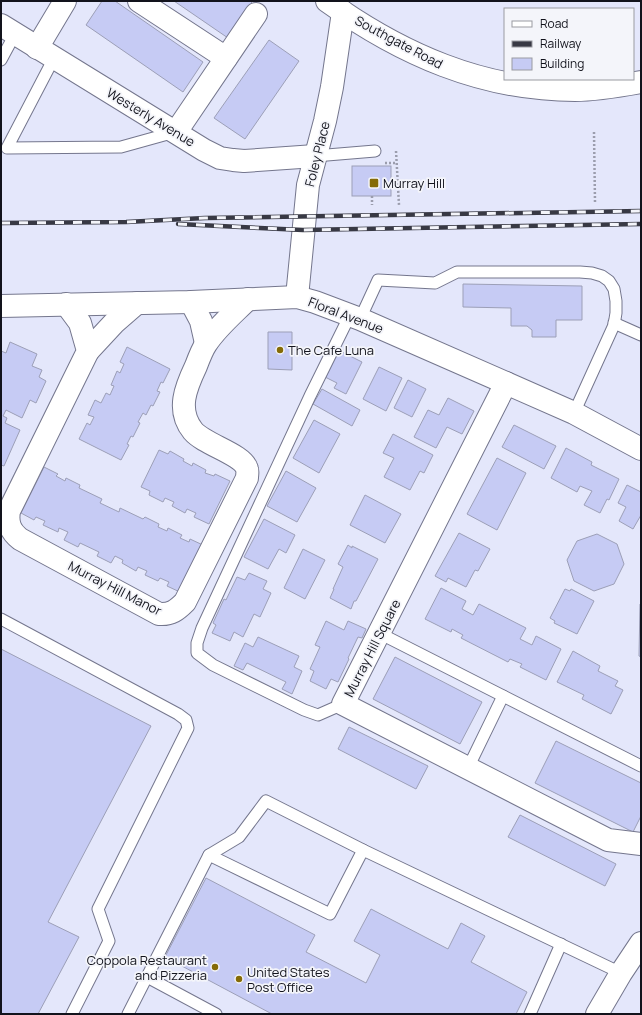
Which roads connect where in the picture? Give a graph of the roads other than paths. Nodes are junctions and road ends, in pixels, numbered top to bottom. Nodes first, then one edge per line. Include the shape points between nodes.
1 (65, 1) edge
2 (140, 1) edge
3 (335, 7) edge
4 (256, 14) dead end
5 (8, 30) edge
6 (46, 53) junction
7 (226, 58) junction
8 (1, 60) edge
9 (641, 82) edge
10 (176, 132) junction
11 (375, 151) dead end
12 (315, 156) junction
13 (297, 298) junction
14 (248, 300) junction
15 (191, 302) junction
16 (137, 303) junction
17 (66, 304) junction
18 (1, 306) edge
19 (355, 317) junction
20 (614, 323) junction
21 (641, 335) edge
22 (206, 343) junction
23 (88, 351) junction
24 (506, 383) junction
25 (574, 413) junction
26 (639, 443) edge
27 (1, 619) edge
28 (380, 633) junction
29 (503, 696) junction
30 (343, 704) junction
31 (641, 766) edge
32 (468, 768) junction
33 (641, 844) edge
34 (363, 850) junction
35 (209, 855) junction
36 (641, 943) edge
37 (562, 944) junction
38 (621, 973) junction
39 (147, 977) junction
40 (72, 1014) edge
41 (128, 1014) edge
42 (216, 1014) edge
43 (530, 1014) edge
44 (597, 1014) edge

1 - 6 street
2 - 7 street
3 - 9 street, Southgate Road via 419,56 476,77 542,89 575,90
3 - 12 street, Foley Place via 332,87
4 - 7 street
5 - 6 street, Westerly Avenue
5 - 8 lane
6 - 10 street, Westerly Avenue
6 - 10 lane via 7,148 122,147
7 - 10 street
10 - 12 street, Westerly Avenue via 220,158 233,160
11 - 12 lane
12 - 13 street, Foley Place via 308,185
13 - 14 street, Floral Avenue
13 - 19 street, Floral Avenue
14 - 15 street, Floral Avenue
14 - 22 street, Murray Hill Manor
15 - 16 street, Floral Avenue
15 - 22 street via 201,321
16 - 17 street, Floral Avenue
16 - 23 street, Murray Hill Manor
17 - 18 street, Floral Avenue
17 - 23 street via 80,323
19 - 20 lane via 378,280 435,283 457,272 580,272 602,276 609,281 614,289 616,301
19 - 24 street, Floral Avenue
19 - 30 lane via 310,396 197,643 197,653 213,665 304,710 318,715
20 - 21 lane
20 - 25 lane
22 - 23 street, Murray Hill Manor via 186,386 183,400 188,425 203,440 243,461 248,469 247,478 185,602 178,609 166,614 159,614 20,539 10,527 9,510
24 - 25 street, Floral Avenue
24 - 28 street, Murray Hill Square
25 - 26 street, Floral Avenue
27 - 40 lane via 178,714 186,720 188,728 98,909 109,941
28 - 29 lane
28 - 30 street, Murray Hill Square
29 - 31 lane
29 - 32 lane
30 - 32 street, Murray Hill Square
32 - 33 street, Murray Hill Square via 608,840
34 - 35 lane via 266,801 240,837
34 - 35 lane via 330,914
34 - 37 lane
35 - 39 lane
36 - 38 street
37 - 38 lane
37 - 43 lane
38 - 44 street
39 - 41 lane
39 - 42 lane

